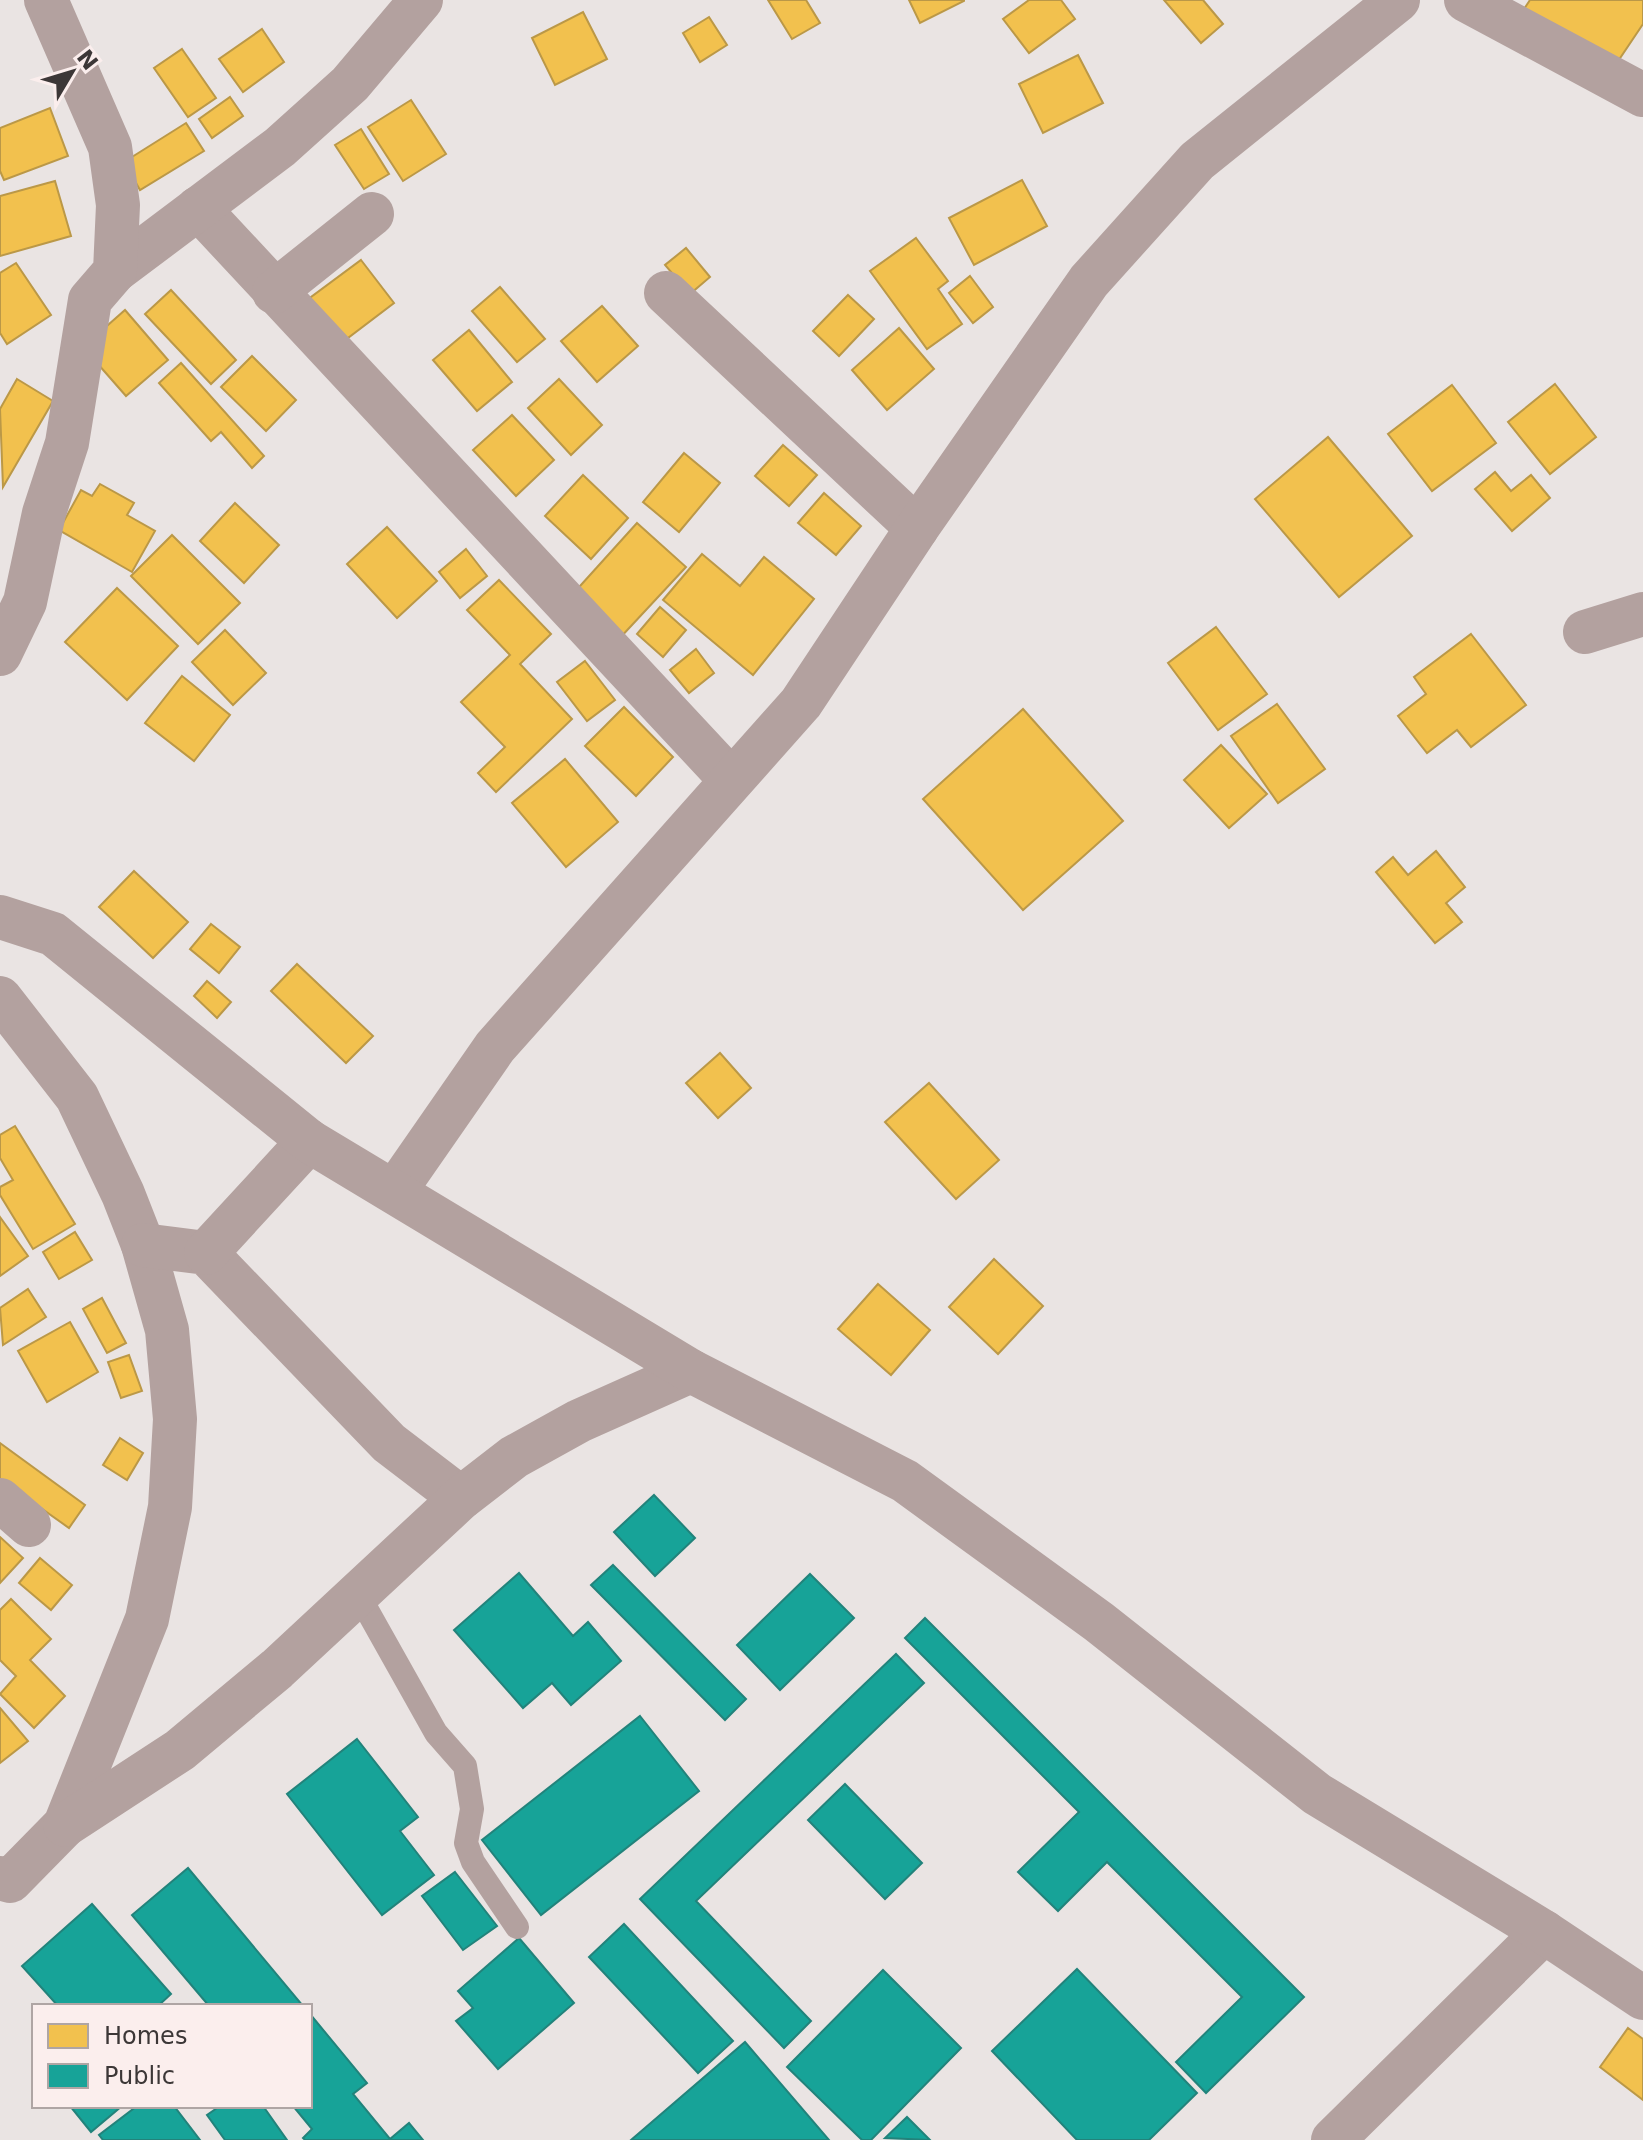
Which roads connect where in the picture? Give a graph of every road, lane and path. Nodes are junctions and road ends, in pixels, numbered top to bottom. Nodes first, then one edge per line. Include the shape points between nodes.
1 (46, 0) edge
2 (421, 0) edge
3 (1398, 0) edge
4 (1466, 0) edge
5 (1643, 95) edge
6 (198, 208) junction
7 (372, 214) dead end
8 (115, 271) junction
9 (274, 292) junction
10 (666, 293) dead end
11 (917, 528) junction
12 (1643, 614) edge
13 (1585, 632) dead end
14 (0, 654) edge
15 (731, 780) junction
16 (0, 917) edge
17 (0, 998) edge
18 (309, 1141) junction
19 (395, 1191) junction
20 (143, 1245) junction
21 (206, 1253) junction
22 (691, 1371) junction
23 (461, 1498) junction
24 (358, 1594) junction
25 (65, 1825) junction
26 (3, 1886) edge
27 (517, 1927) dead end
28 (1544, 1932) junction
29 (1643, 1998) edge
30 (1333, 2140) edge

1 - 8 street via 110,147 118,205
2 - 6 street via 350,84 280,147
3 - 11 street via 1233,132 1178,183 1089,281
4 - 5 street
6 - 8 street
6 - 9 street
7 - 9 street
8 - 14 street via 90,300 67,443 44,513 25,602
9 - 15 street
10 - 11 street
11 - 15 street via 801,703
12 - 13 street
15 - 19 street via 495,1047
16 - 18 street via 53,934
17 - 20 street via 77,1097
18 - 19 street
18 - 21 street
19 - 22 street
20 - 21 street
20 - 25 street via 167,1330 175,1419 170,1507 147,1619
21 - 23 street via 389,1443
22 - 23 street via 579,1421 527,1450
22 - 28 street via 905,1481 1099,1622 1317,1794
23 - 24 street
24 - 25 street via 180,1750
24 - 27 lane via 436,1733 465,1766 472,1809 466,1843
25 - 26 street
28 - 29 street
28 - 30 street

